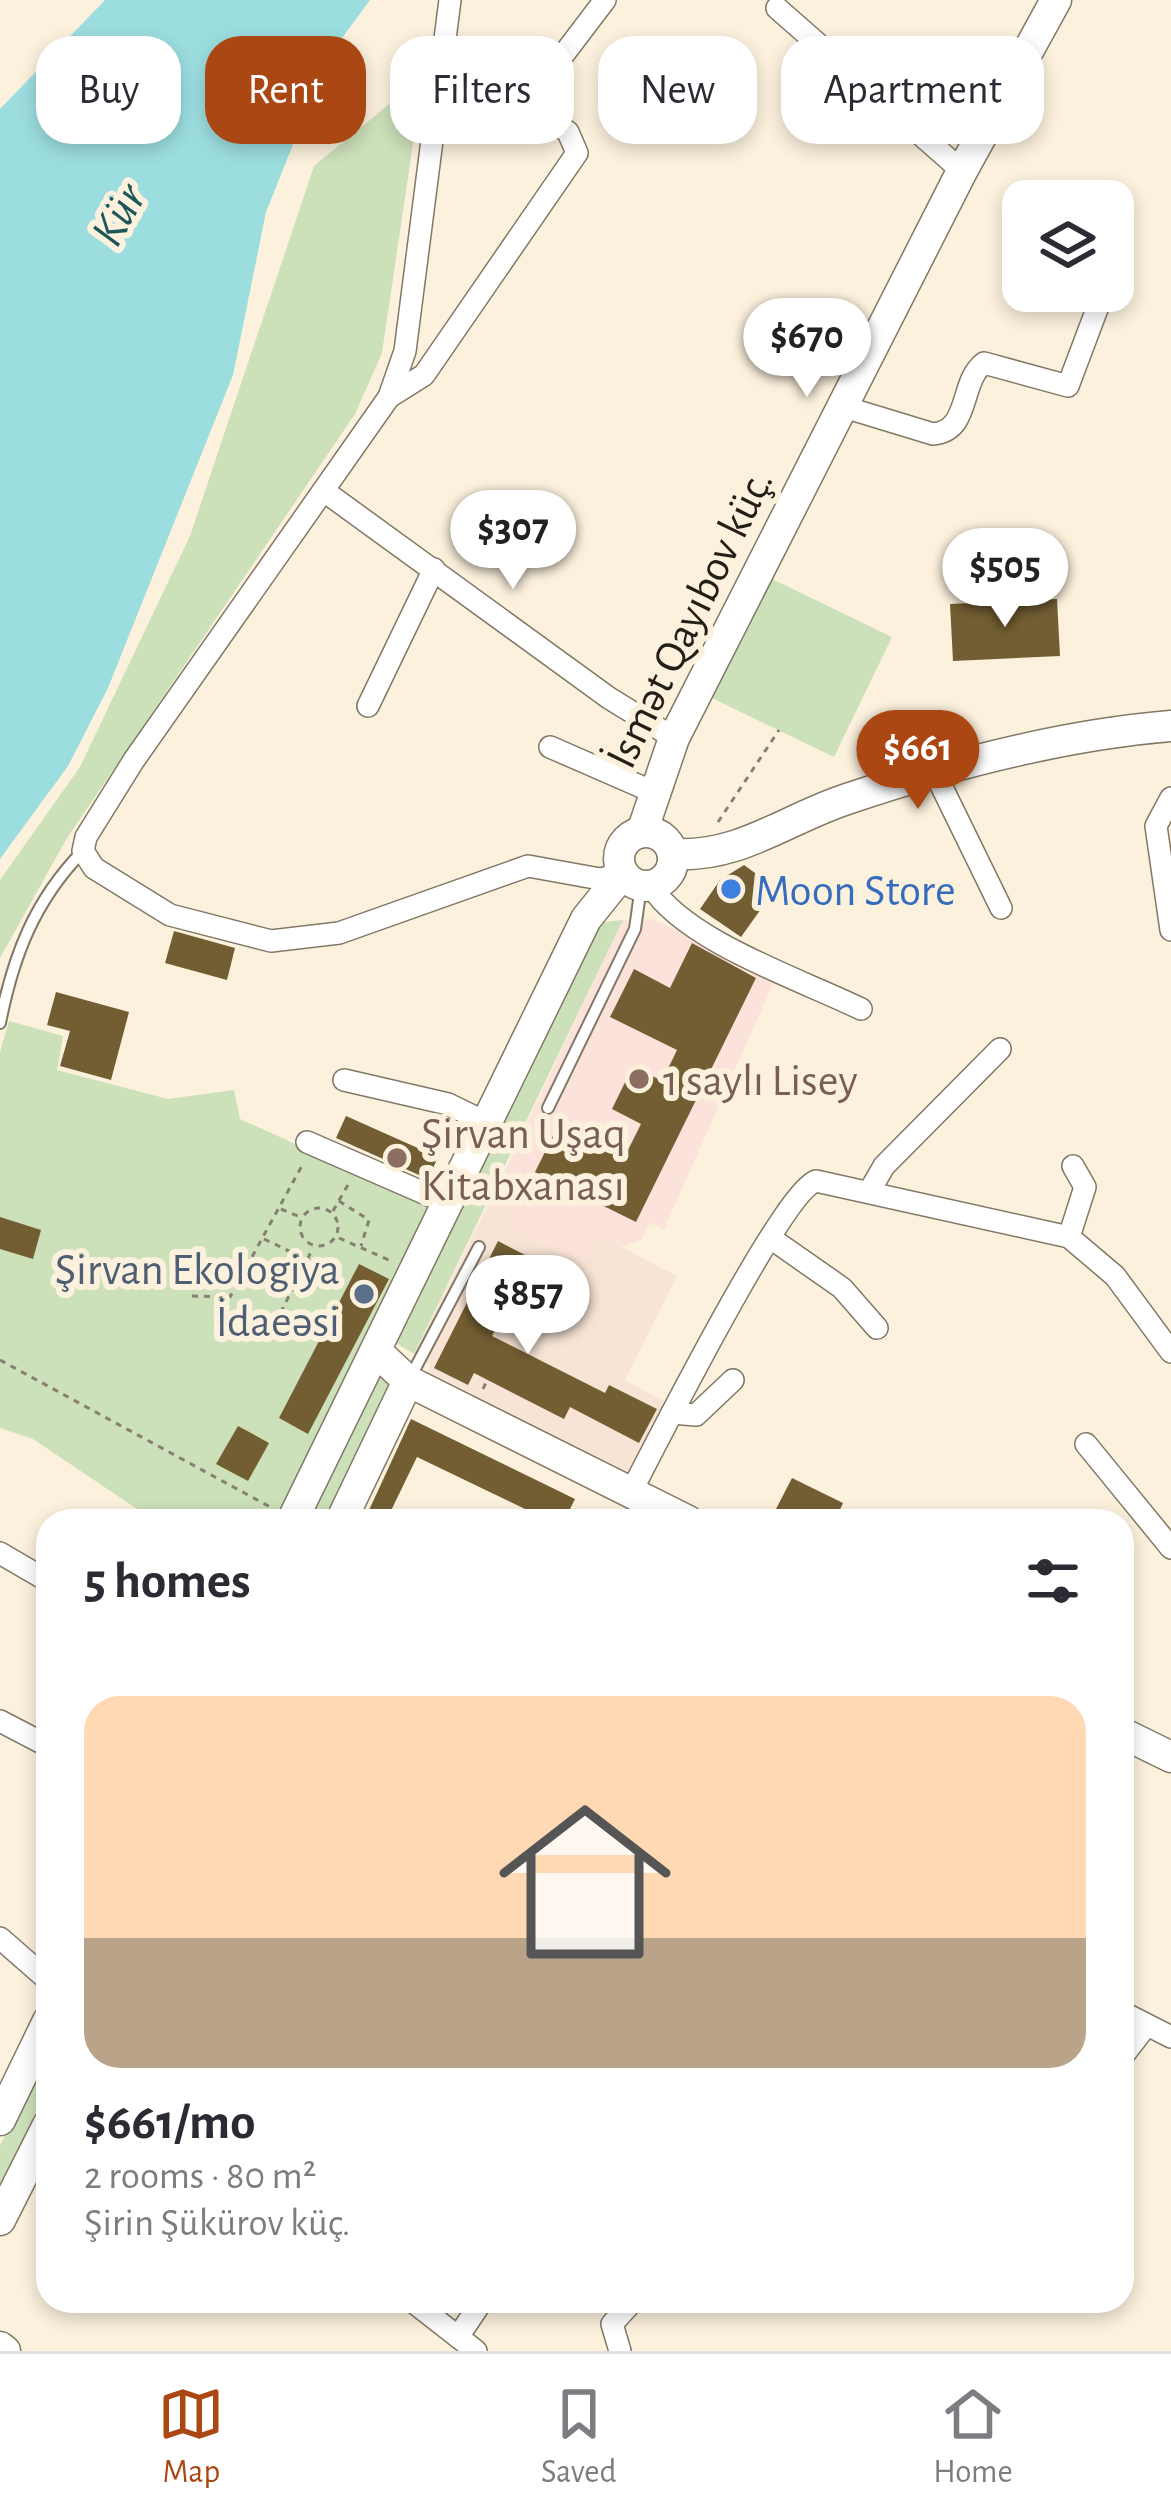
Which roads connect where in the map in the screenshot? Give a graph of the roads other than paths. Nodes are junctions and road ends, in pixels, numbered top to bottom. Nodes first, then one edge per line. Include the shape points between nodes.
1 (450, 0) edge
2 (605, 0) edge
3 (1056, 0) edge
4 (777, 8) dead end
5 (444, 36) edge
6 (574, 41) edge
7 (429, 144) edge
8 (573, 144) edge
9 (962, 171) junction
10 (1096, 312) edge
11 (389, 398) junction
12 (841, 406) junction
13 (324, 490) junction
14 (434, 569) junction
15 (368, 706) dead end
16 (1171, 726) edge
17 (674, 738) junction
18 (550, 747) dead end
19 (935, 773) junction
20 (651, 791) junction
21 (1171, 798) edge
22 (642, 832) junction
23 (83, 851) junction
24 (674, 854) junction
25 (638, 882) junction
26 (1001, 908) dead end
27 (1171, 930) edge
28 (861, 1009) dead end
29 (0, 1023) edge
30 (1000, 1049) dead end
31 (344, 1080) dead end
32 (548, 1108) dead end
33 (487, 1123) junction
34 (310, 1143) road end
35 (1073, 1166) dead end
36 (869, 1192) junction
37 (447, 1203) junction
38 (1069, 1237) junction
39 (772, 1239) junction
40 (479, 1247) dead end
41 (877, 1328) dead end
42 (376, 1351) junction
43 (1171, 1352) edge
44 (408, 1381) junction
45 (734, 1381) dead end
46 (672, 1413) junction
47 (1086, 1444) dead end
48 (631, 1492) junction
49 (298, 1509) edge
50 (347, 1509) edge
51 (664, 1509) edge
52 (1171, 1548) edge
53 (0, 1553) edge
54 (36, 1574) edge
55 (0, 1720) edge
56 (1134, 1739) edge
57 (36, 1740) edge
58 (1171, 1757) edge
59 (0, 1938) edge
60 (36, 1970) edge
61 (1134, 2019) edge
62 (1146, 2026) junction
63 (1171, 2037) edge
64 (1134, 2042) edge
65 (36, 2046) edge
66 (0, 2120) edge
67 (36, 2149) edge
68 (0, 2220) edge
69 (427, 2313) edge
70 (478, 2313) edge
71 (622, 2313) edge
72 (467, 2344) edge
73 (620, 2351) edge

1 - 5 street
2 - 6 street
3 - 9 street, İsmət Qayıbov küç.
4 - 9 street
7 - 11 street via 405,351
8 - 11 street via 577,153 424,375
9 - 12 street, İsmət Qayıbov küç.
10 - 12 street via 1068,386 984,363 946,433
11 - 13 street
12 - 17 street, İsmət Qayıbov küç.
13 - 14 street
13 - 23 street via 134,760
14 - 15 street
14 - 17 street
16 - 19 street via 1097,734
17 - 20 street, İsmət Qayıbov küç.
18 - 20 street
19 - 24 street via 830,804 733,850
19 - 26 street
20 - 22 street, İsmət Qayıbov küç.
21 - 27 street via 1156,826
22 - 24 street via 662,836
22 - 25 street via 620,853
23 - 25 street via 94,868 170,915 271,941 339,933 528,866
23 - 29 lane via 19,945
24 - 25 street via 669,875
25 - 28 street via 694,927
25 - 32 lane via 635,929
25 - 33 street via 586,919
30 - 36 street via 884,1166
31 - 33 street via 448,1104
33 - 37 street
34 - 37 street
35 - 38 street via 1084,1187
36 - 38 street
36 - 39 street via 804,1185
37 - 42 street
38 - 43 street via 1114,1276
39 - 41 street via 842,1288
39 - 46 street
40 - 44 lane
42 - 44 street
42 - 49 street
44 - 48 street
44 - 50 street
45 - 46 street via 696,1415
46 - 48 street
47 - 52 street
48 - 51 street
53 - 54 street
55 - 57 street
56 - 58 street
59 - 60 street
61 - 62 street
62 - 63 street
62 - 64 street
65 - 66 street
67 - 68 street
69 - 72 street
70 - 72 street
71 - 73 street via 612,2324

